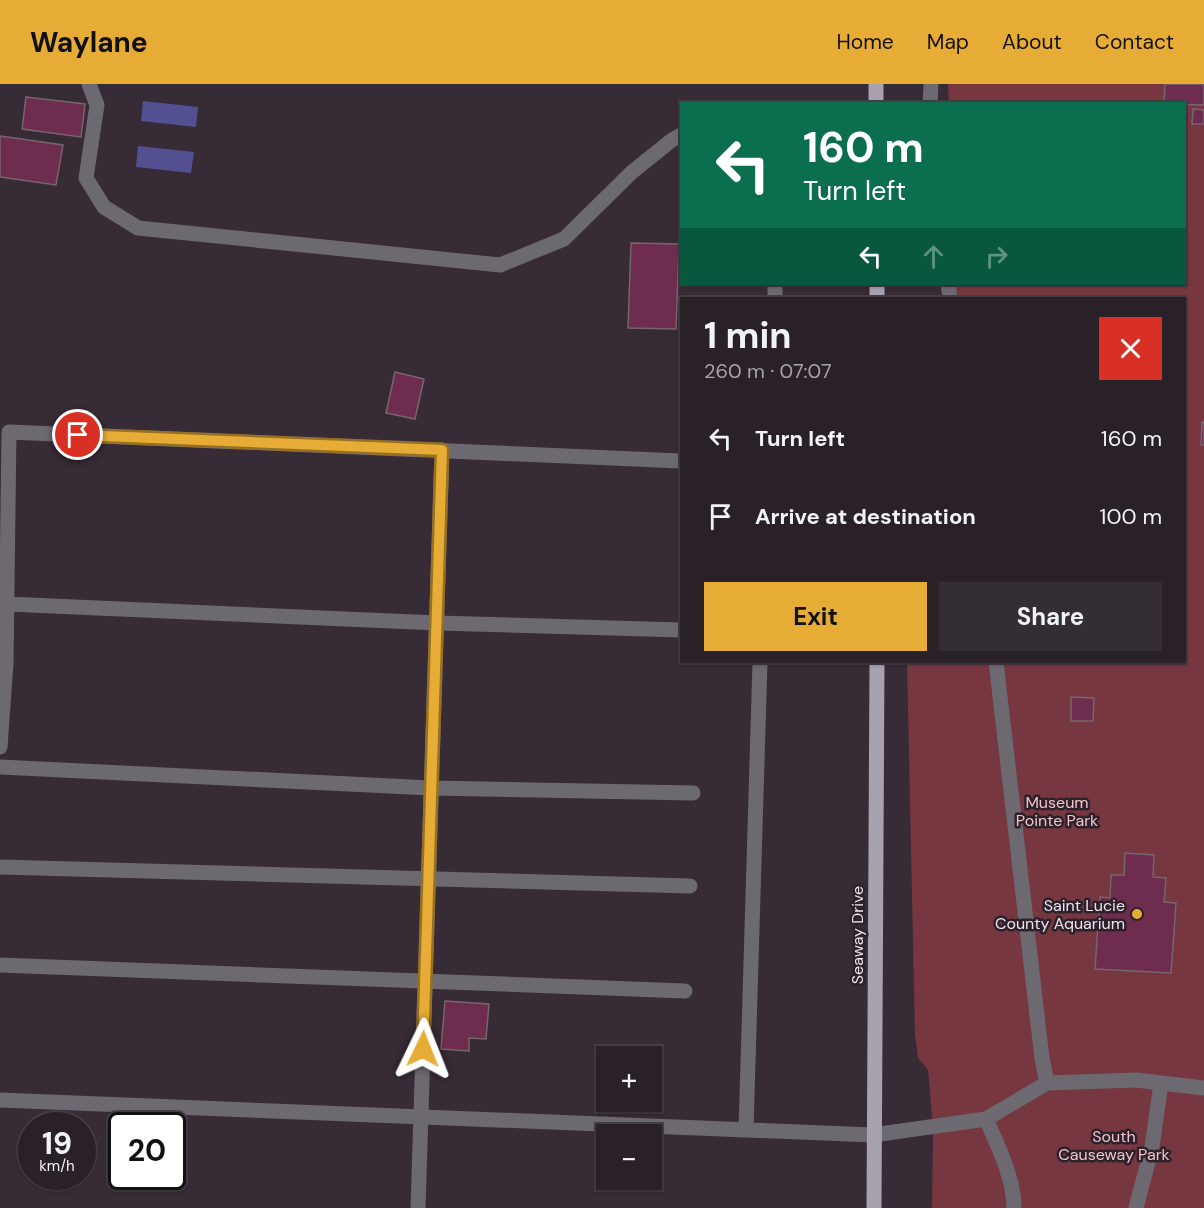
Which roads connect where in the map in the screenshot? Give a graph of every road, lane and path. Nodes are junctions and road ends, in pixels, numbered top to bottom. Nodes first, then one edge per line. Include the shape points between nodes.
1 (89, 84) edge
2 (876, 84) edge
3 (931, 84) edge
4 (876, 102) edge
5 (930, 102) edge
6 (680, 136) edge
7 (442, 450) junction
8 (680, 461) edge
9 (7, 604) junction
10 (436, 623) junction
11 (680, 630) edge
12 (760, 663) edge
13 (877, 663) edge
14 (996, 663) edge
15 (0, 747) edge
16 (0, 767) edge
17 (431, 788) junction
18 (693, 793) dead end
19 (0, 867) edge
20 (429, 880) junction
21 (690, 886) dead end
22 (0, 965) edge
23 (426, 981) junction
24 (685, 991) dead end
25 (1047, 1083) junction
26 (1161, 1084) junction
27 (1204, 1088) edge
28 (0, 1100) edge
29 (422, 1117) junction
30 (986, 1119) junction
31 (746, 1130) junction
32 (873, 1135) junction
33 (418, 1208) edge
34 (874, 1208) edge
35 (1014, 1208) edge
36 (1136, 1208) edge

1 - 6 lane via 97,105 86,178 104,207 138,228 500,265 564,238 632,172
2 - 4 main road
3 - 5 lane
7 - 8 lane
7 - 9 lane via 9,432
7 - 10 lane
9 - 10 lane
9 - 15 lane
10 - 11 lane
10 - 17 lane
12 - 31 lane
13 - 32 main road, Seaway Drive
14 - 25 lane
16 - 17 lane
17 - 18 lane
17 - 20 lane
19 - 20 lane
20 - 21 lane
20 - 23 lane
22 - 23 lane
23 - 24 lane
23 - 29 lane
25 - 26 lane via 1136,1080
25 - 30 lane
26 - 27 lane
26 - 36 lane via 1152,1147
28 - 29 lane
29 - 31 lane
29 - 33 lane
30 - 32 lane
30 - 35 lane via 1004,1161
31 - 32 lane
32 - 34 main road, Seaway Drive

